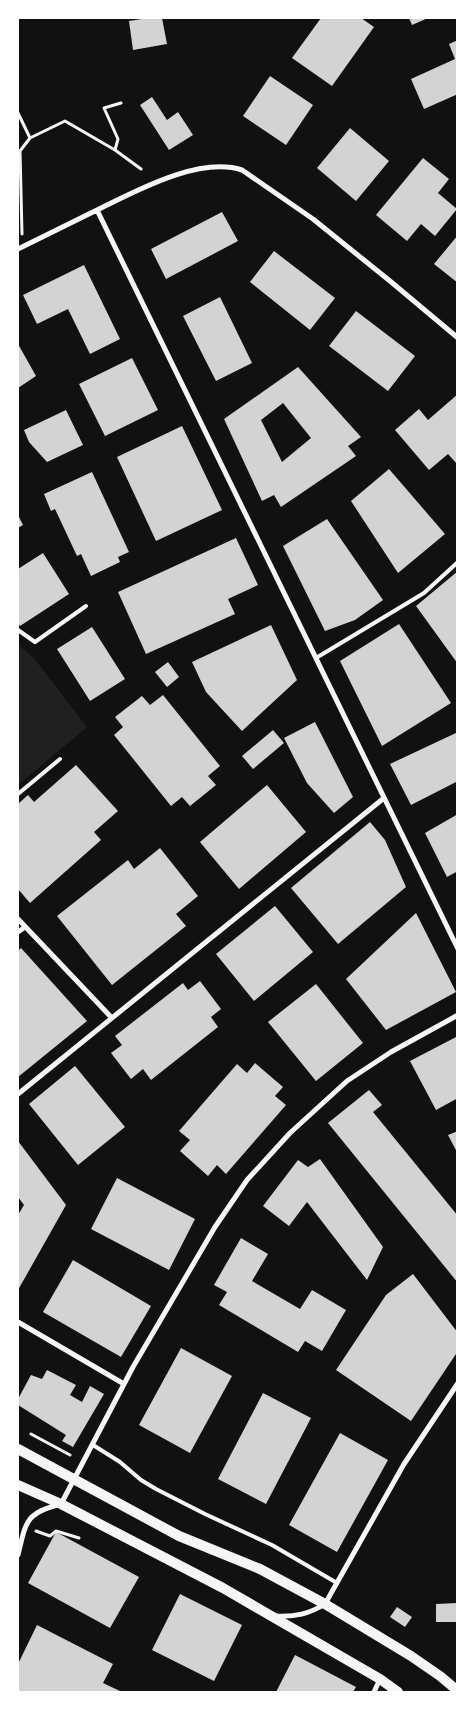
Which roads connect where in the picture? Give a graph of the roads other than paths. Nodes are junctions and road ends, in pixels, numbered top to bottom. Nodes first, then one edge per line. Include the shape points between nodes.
1 (97, 210) junction
2 (20, 248) edge
3 (458, 338) edge
4 (458, 562) edge
5 (86, 606) dead end
6 (18, 630) edge
7 (316, 658) junction
8 (60, 759) dead end
9 (18, 794) edge
10 (384, 798) junction
11 (18, 919) edge
12 (25, 926) junction
13 (18, 932) edge
14 (458, 949) edge
15 (458, 1015) edge
16 (111, 1017) junction
17 (18, 1094) edge
18 (18, 1322) edge
19 (458, 1383) edge
20 (124, 1384) junction
21 (93, 1445) junction
22 (18, 1449) edge
23 (75, 1480) junction
24 (18, 1485) edge
25 (61, 1504) junction
26 (18, 1555) edge
27 (337, 1583) junction
28 (326, 1604) junction
29 (268, 1616) junction
30 (440, 1676) junction
31 (380, 1679) junction
32 (374, 1692) edge
33 (398, 1692) edge
34 (451, 1692) edge
35 (458, 1692) edge

1 - 2 street
1 - 3 street via 170,177 218,166 242,170 313,219
1 - 7 street
4 - 7 lane via 424,593
5 - 6 lane via 35,642
7 - 10 street
8 - 9 lane
10 - 14 street
10 - 16 street
11 - 12 street
12 - 13 street
12 - 16 street
15 - 20 street via 391,1052 348,1081 290,1133 247,1180 215,1227
16 - 17 street
18 - 20 street
19 - 27 street via 404,1464
20 - 21 street
21 - 23 street
21 - 27 lane via 156,1489 272,1545
22 - 23 main road
23 - 25 street
23 - 28 main road via 180,1536 260,1569
24 - 25 main road
25 - 26 street via 30,1518
25 - 29 main road via 223,1588
27 - 28 street
28 - 29 street via 301,1615
28 - 30 main road
29 - 31 main road
30 - 34 lane
30 - 35 main road
31 - 32 street
31 - 33 main road

